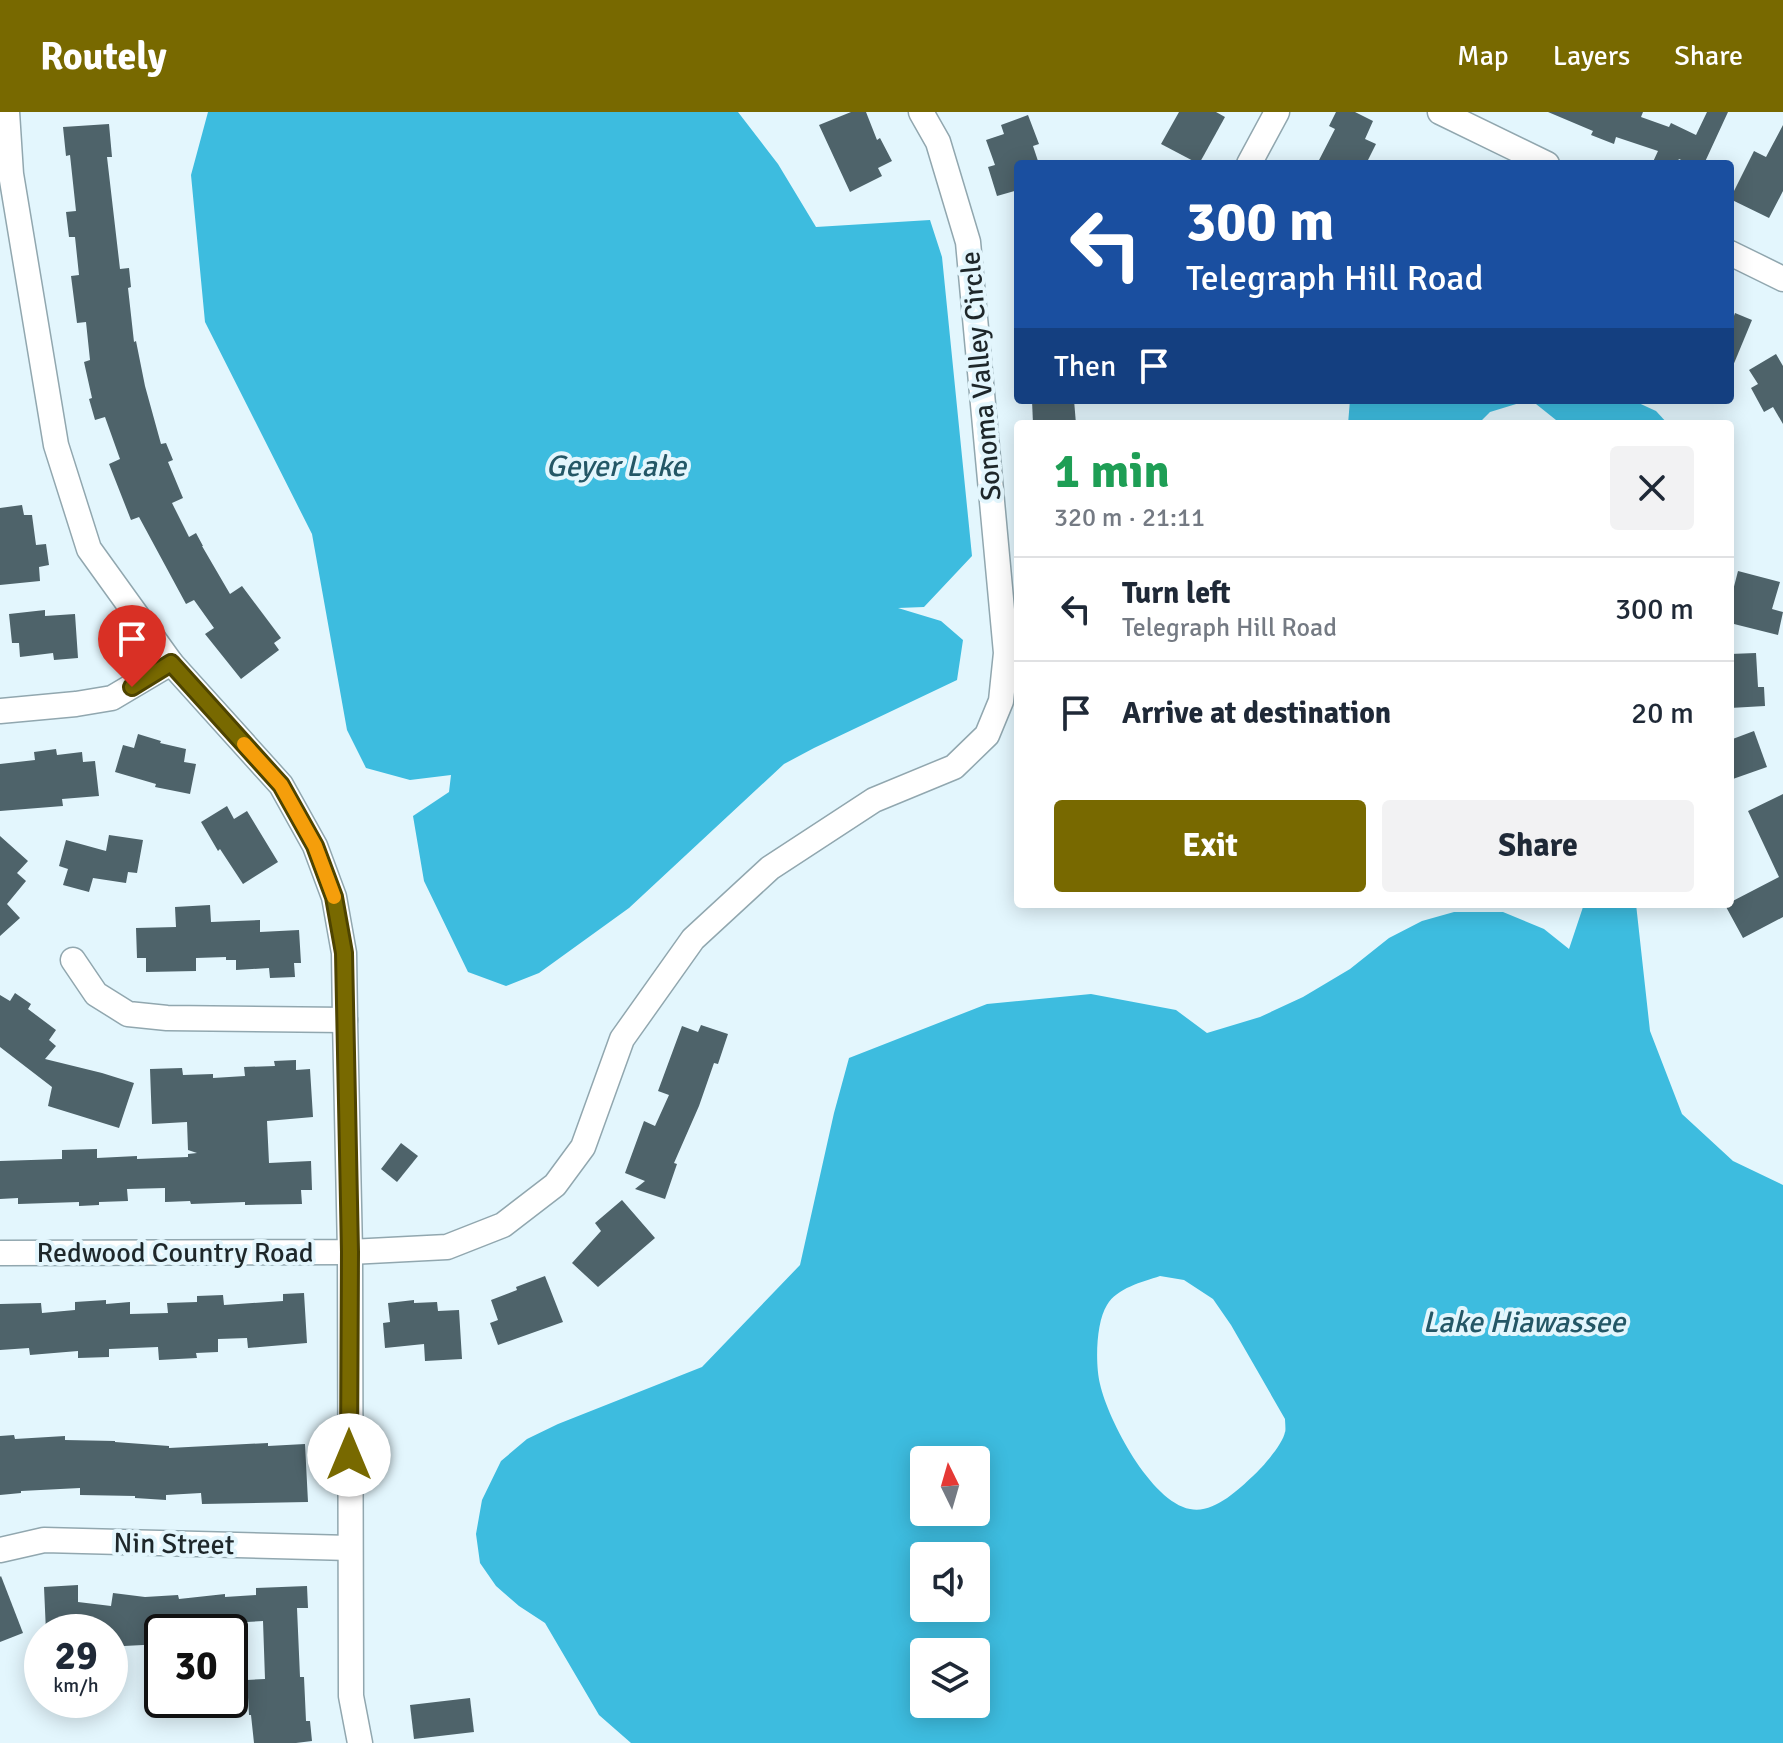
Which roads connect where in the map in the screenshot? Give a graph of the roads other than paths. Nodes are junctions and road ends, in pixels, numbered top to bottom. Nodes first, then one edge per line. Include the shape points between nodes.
1 (7, 112) edge
2 (921, 112) edge
3 (1277, 112) edge
4 (1440, 112) edge
5 (1251, 160) edge
6 (1539, 160) edge
7 (5, 175) edge
8 (1734, 255) edge
9 (1783, 279) edge
10 (171, 663) junction
11 (0, 711) edge
12 (73, 960) dead end
13 (345, 1020) junction
14 (350, 1252) junction
15 (0, 1253) edge
16 (350, 1548) junction
17 (0, 1550) edge
18 (360, 1743) edge

1 - 7 street
2 - 14 street, Sonoma Valley Circle via 938,142 968,242 1006,653 1001,701 987,735 954,767 874,800 770,868 693,939 622,1039 583,1147 555,1185 503,1225 447,1247
3 - 5 street
4 - 6 street
7 - 10 street via 56,445 89,549
8 - 9 street
10 - 11 street via 112,698
10 - 13 street via 281,785 315,846 334,897 344,953
12 - 13 street via 96,994 128,1014
13 - 14 street
14 - 15 street, Redwood Country Road
14 - 16 street
16 - 17 street, Nin Street via 44,1540
16 - 18 street via 351,1696

